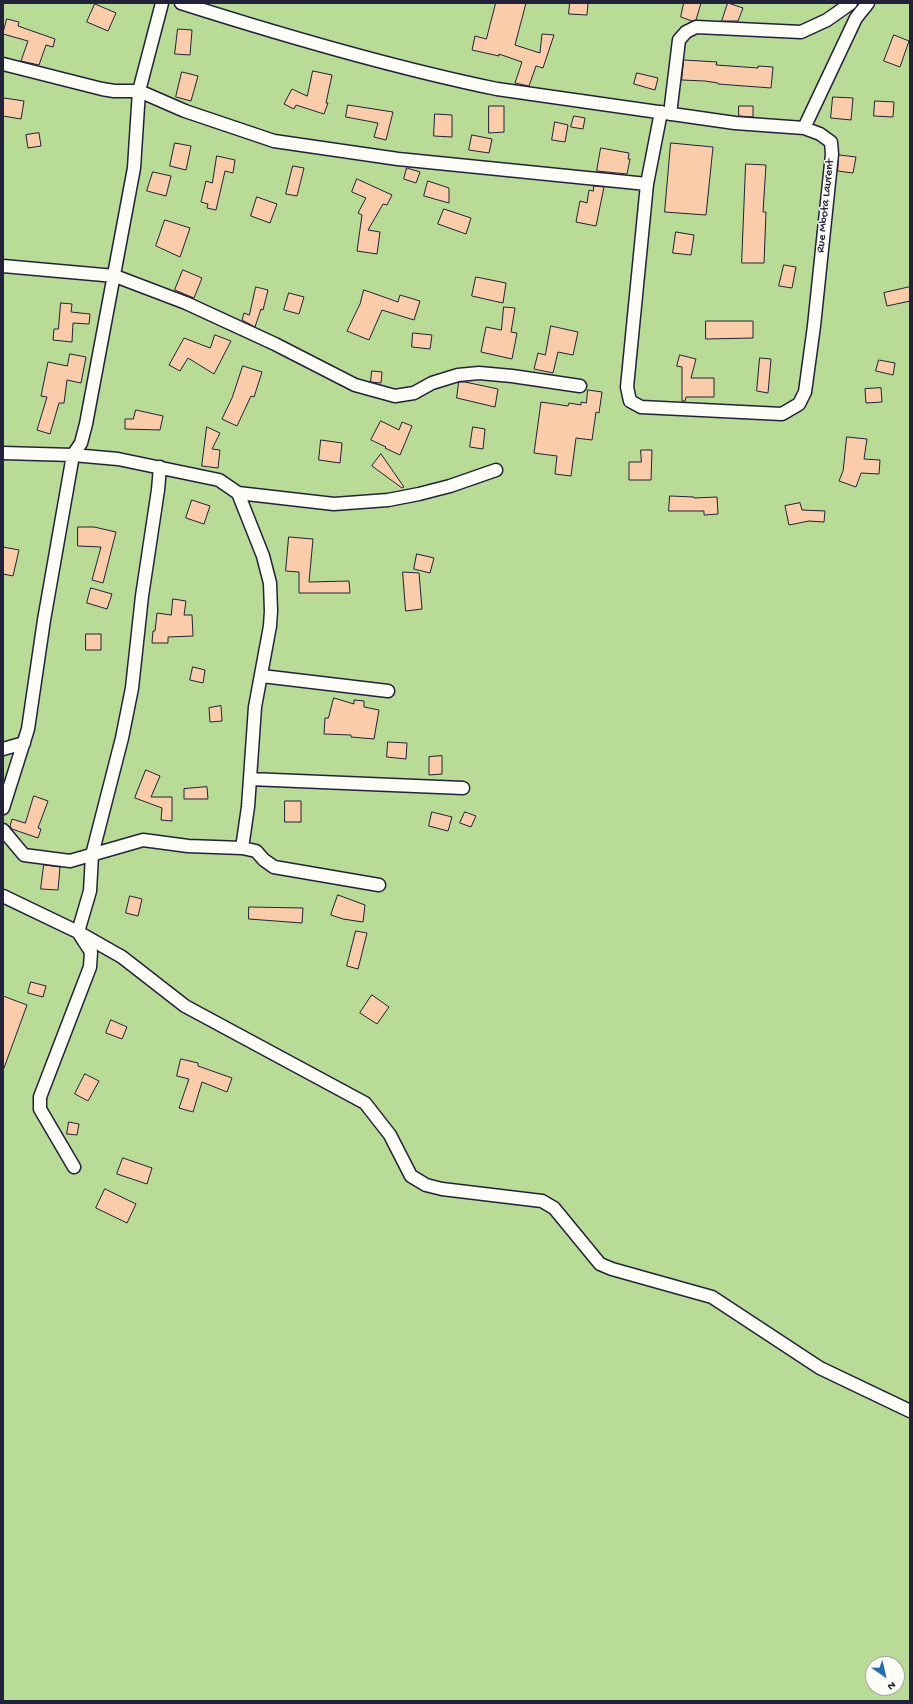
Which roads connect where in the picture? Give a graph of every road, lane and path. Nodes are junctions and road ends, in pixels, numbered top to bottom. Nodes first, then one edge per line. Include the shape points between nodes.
1 (162, 3) edge
2 (181, 3) edge
3 (852, 3) edge
4 (868, 3) edge
5 (3, 64) edge
6 (139, 90) junction
7 (665, 113) junction
8 (804, 128) junction
9 (647, 184) junction
10 (3, 266) edge
11 (115, 276) junction
12 (580, 386) dead end
13 (3, 453) edge
14 (73, 455) junction
15 (160, 467) junction
16 (496, 470) dead end
17 (238, 493) junction
18 (262, 676) junction
19 (388, 691) dead end
20 (24, 743) junction
21 (3, 749) edge
22 (250, 778) junction
23 (463, 788) dead end
24 (3, 808) edge
25 (3, 830) edge
26 (242, 848) junction
27 (92, 855) junction
28 (379, 885) dead end
29 (3, 896) edge
30 (78, 932) junction
31 (74, 1167) dead end
32 (910, 1411) edge

1 - 6 street
2 - 7 street via 349,54 462,82
3 - 7 street via 828,20 801,32 696,27 686,32 679,40
4 - 8 street via 856,18
5 - 6 street via 102,88
6 - 9 street via 185,111 274,140 398,159
6 - 11 street via 134,168
7 - 8 street via 734,124
7 - 9 street
8 - 9 street, Rue Mbota Laurent via 820,134 831,142 832,154 805,392 799,404 782,414 641,407 630,401 627,387
10 - 11 street
11 - 12 street via 186,303 355,385 395,396 414,393 432,383 458,375 480,373
11 - 14 street via 86,424 81,443
13 - 14 street
14 - 15 street via 118,459
14 - 20 street
15 - 17 street via 219,480
15 - 27 street via 132,688
16 - 17 street via 419,494 369,502 334,504
17 - 18 street via 263,556 270,583 272,611
18 - 19 street
18 - 22 street via 255,707
20 - 21 street
20 - 24 street
22 - 23 street
22 - 26 street
25 - 27 street via 24,855 70,861
26 - 27 street via 188,846 143,840
26 - 28 street via 256,851 274,867
27 - 30 street via 90,890
29 - 30 street
30 - 31 street via 91,952 90,967 40,1097 40,1109
30 - 32 street via 122,957 185,1006 365,1103 390,1136 410,1176 426,1185 442,1189 542,1202 554,1208 600,1264 712,1297 820,1368

